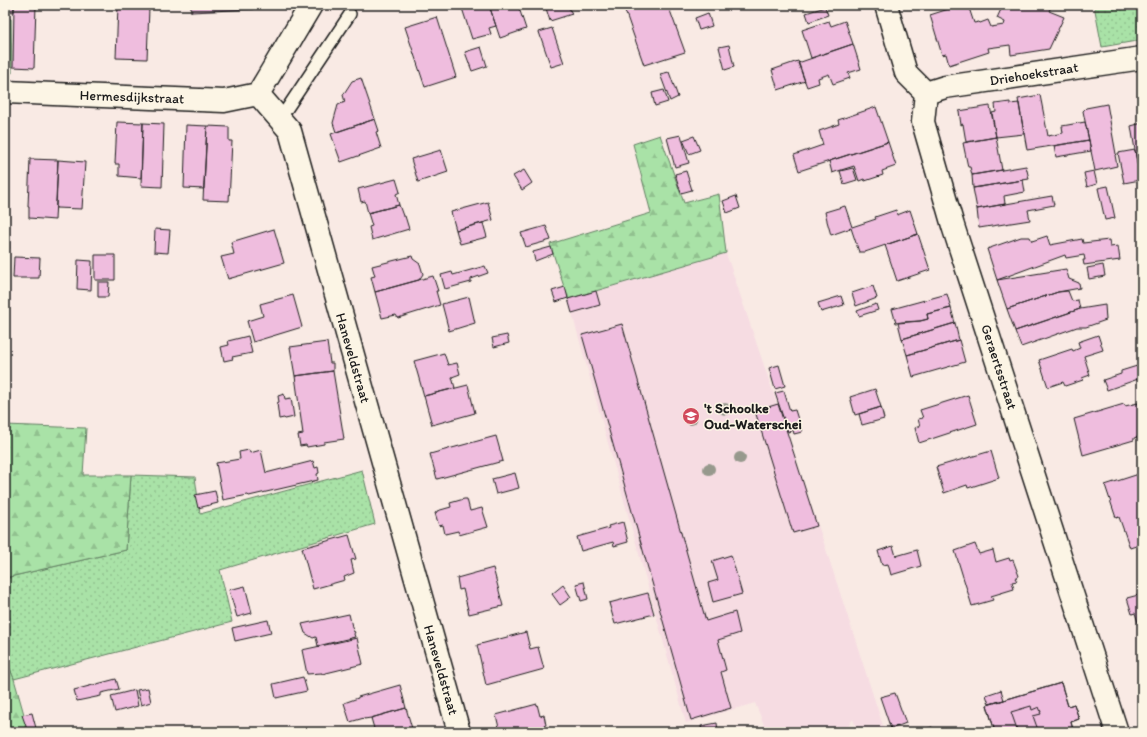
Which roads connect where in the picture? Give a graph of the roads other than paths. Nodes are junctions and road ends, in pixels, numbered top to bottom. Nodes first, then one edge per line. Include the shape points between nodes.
1 (311, 5) edge
2 (886, 5) edge
3 (350, 14) dead end
4 (1142, 58) edge
5 (5, 92) edge
6 (926, 93) junction
7 (258, 94) junction
8 (280, 120) junction
9 (459, 732) edge
10 (1117, 732) edge

1 - 7 street
2 - 6 street via 906,73
3 - 8 lane
4 - 6 street, Driehoekstraat via 945,87
5 - 7 street, Hermesdijkstraat via 224,101
6 - 10 street, Geraertsstraat via 923,122 953,226
7 - 8 street, Haneveldstraat
8 - 9 street, Haneveldstraat via 290,130

